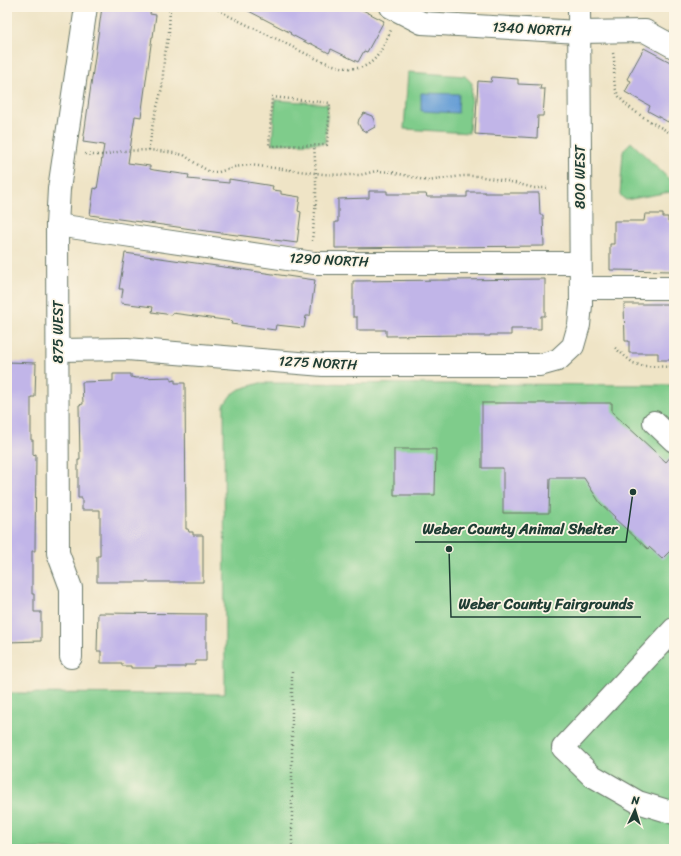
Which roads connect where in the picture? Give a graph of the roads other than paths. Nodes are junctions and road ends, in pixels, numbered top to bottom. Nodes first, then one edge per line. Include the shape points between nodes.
1 (86, 7) edge
2 (579, 7) edge
3 (391, 17) edge
4 (579, 32) junction
5 (674, 47) edge
6 (57, 225) junction
7 (580, 263) junction
8 (580, 288) junction
9 (674, 288) edge
10 (573, 346) joint
11 (58, 350) junction
12 (654, 422) dead end
13 (674, 441) edge
14 (674, 629) edge
15 (71, 657) dead end
16 (674, 813) edge

1 - 6 lane, 875 WEST
2 - 4 lane, 800 WEST
3 - 4 lane, 1340 NORTH via 422,23
4 - 5 lane, 1340 NORTH via 645,31
4 - 7 lane, 800 WEST
6 - 7 lane, 1290 NORTH via 314,263
6 - 11 lane, 875 WEST
7 - 8 lane, 800 WEST
8 - 9 lane
8 - 10 lane, 800 WEST via 579,326
10 - 11 lane, 1275 NORTH via 558,360 540,365 323,365 127,349
11 - 15 lane, 875 WEST via 58,553 71,588
12 - 13 lane
14 - 16 lane via 563,748 590,775 638,802

